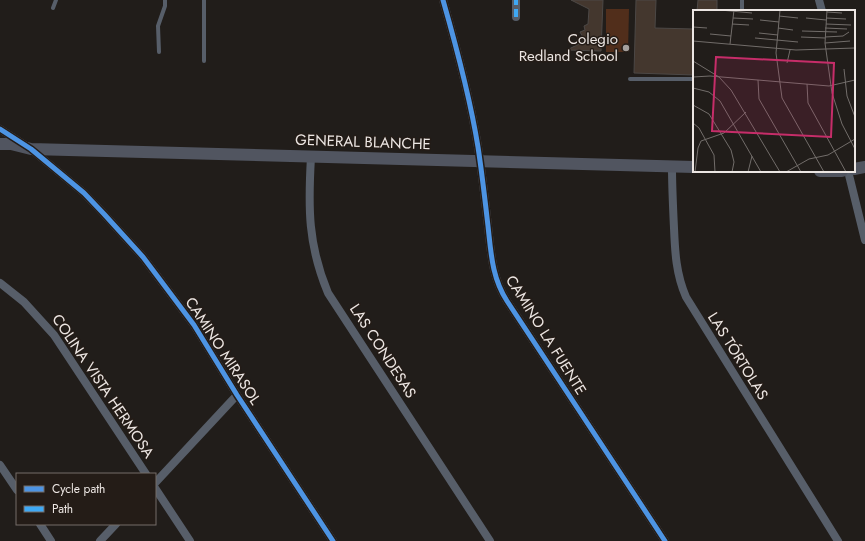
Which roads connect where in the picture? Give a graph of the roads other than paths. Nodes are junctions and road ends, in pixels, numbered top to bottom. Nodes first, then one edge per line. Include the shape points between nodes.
1 (56, 0) edge
2 (165, 0) edge
3 (204, 0) edge
4 (442, 0) edge
5 (516, 0) edge
6 (819, 0) edge
7 (53, 8) dead end
8 (822, 10) edge
9 (516, 17) dead end
10 (159, 52) dead end
11 (204, 61) dead end
12 (630, 79) dead end
13 (693, 79) edge
14 (0, 129) edge
15 (0, 144) edge
16 (31, 149) junction
17 (0, 152) edge
18 (311, 157) junction
19 (480, 162) junction
20 (672, 167) junction
21 (693, 167) edge
22 (865, 167) edge
23 (855, 169) edge
24 (848, 172) edge
25 (865, 240) edge
26 (0, 283) edge
27 (237, 395) junction
28 (0, 465) edge
29 (145, 473) edge
30 (156, 482) edge
31 (16, 489) edge
32 (156, 490) edge
33 (41, 525) edge
34 (115, 525) edge
35 (51, 541) edge
36 (100, 541) edge
37 (190, 541) edge
38 (333, 541) edge
39 (490, 541) edge
40 (665, 541) edge
41 (838, 541) edge

1 - 7 lane
2 - 10 lane via 158,26
3 - 11 lane
4 - 19 street, CAMINO LA FUENTE via 468,95
5 - 9 street
6 - 8 street
12 - 13 lane
14 - 16 street, CAMINO MIRASOL
15 - 16 main road, GENERAL BLANCHE
16 - 17 main road, GENERAL BLANCHE via 18,153
16 - 18 main road, GENERAL BLANCHE
16 - 27 street, CAMINO MIRASOL via 84,193 143,257 194,325
18 - 19 main road, GENERAL BLANCHE
18 - 39 street, LAS CONDESAS via 310,228 328,293
19 - 20 main road, GENERAL BLANCHE
19 - 40 street, CAMINO LA FUENTE via 493,269 500,290
20 - 21 main road, GENERAL BLANCHE
20 - 41 street, LAS TÓRTOLAS via 675,257 679,280 686,297
22 - 23 main road
24 - 25 street
26 - 29 street, COLINA VISTA HERMOSA via 24,302 54,335
27 - 30 street
27 - 38 street, CAMINO MIRASOL
28 - 31 street
32 - 37 street
33 - 35 street
34 - 36 street

